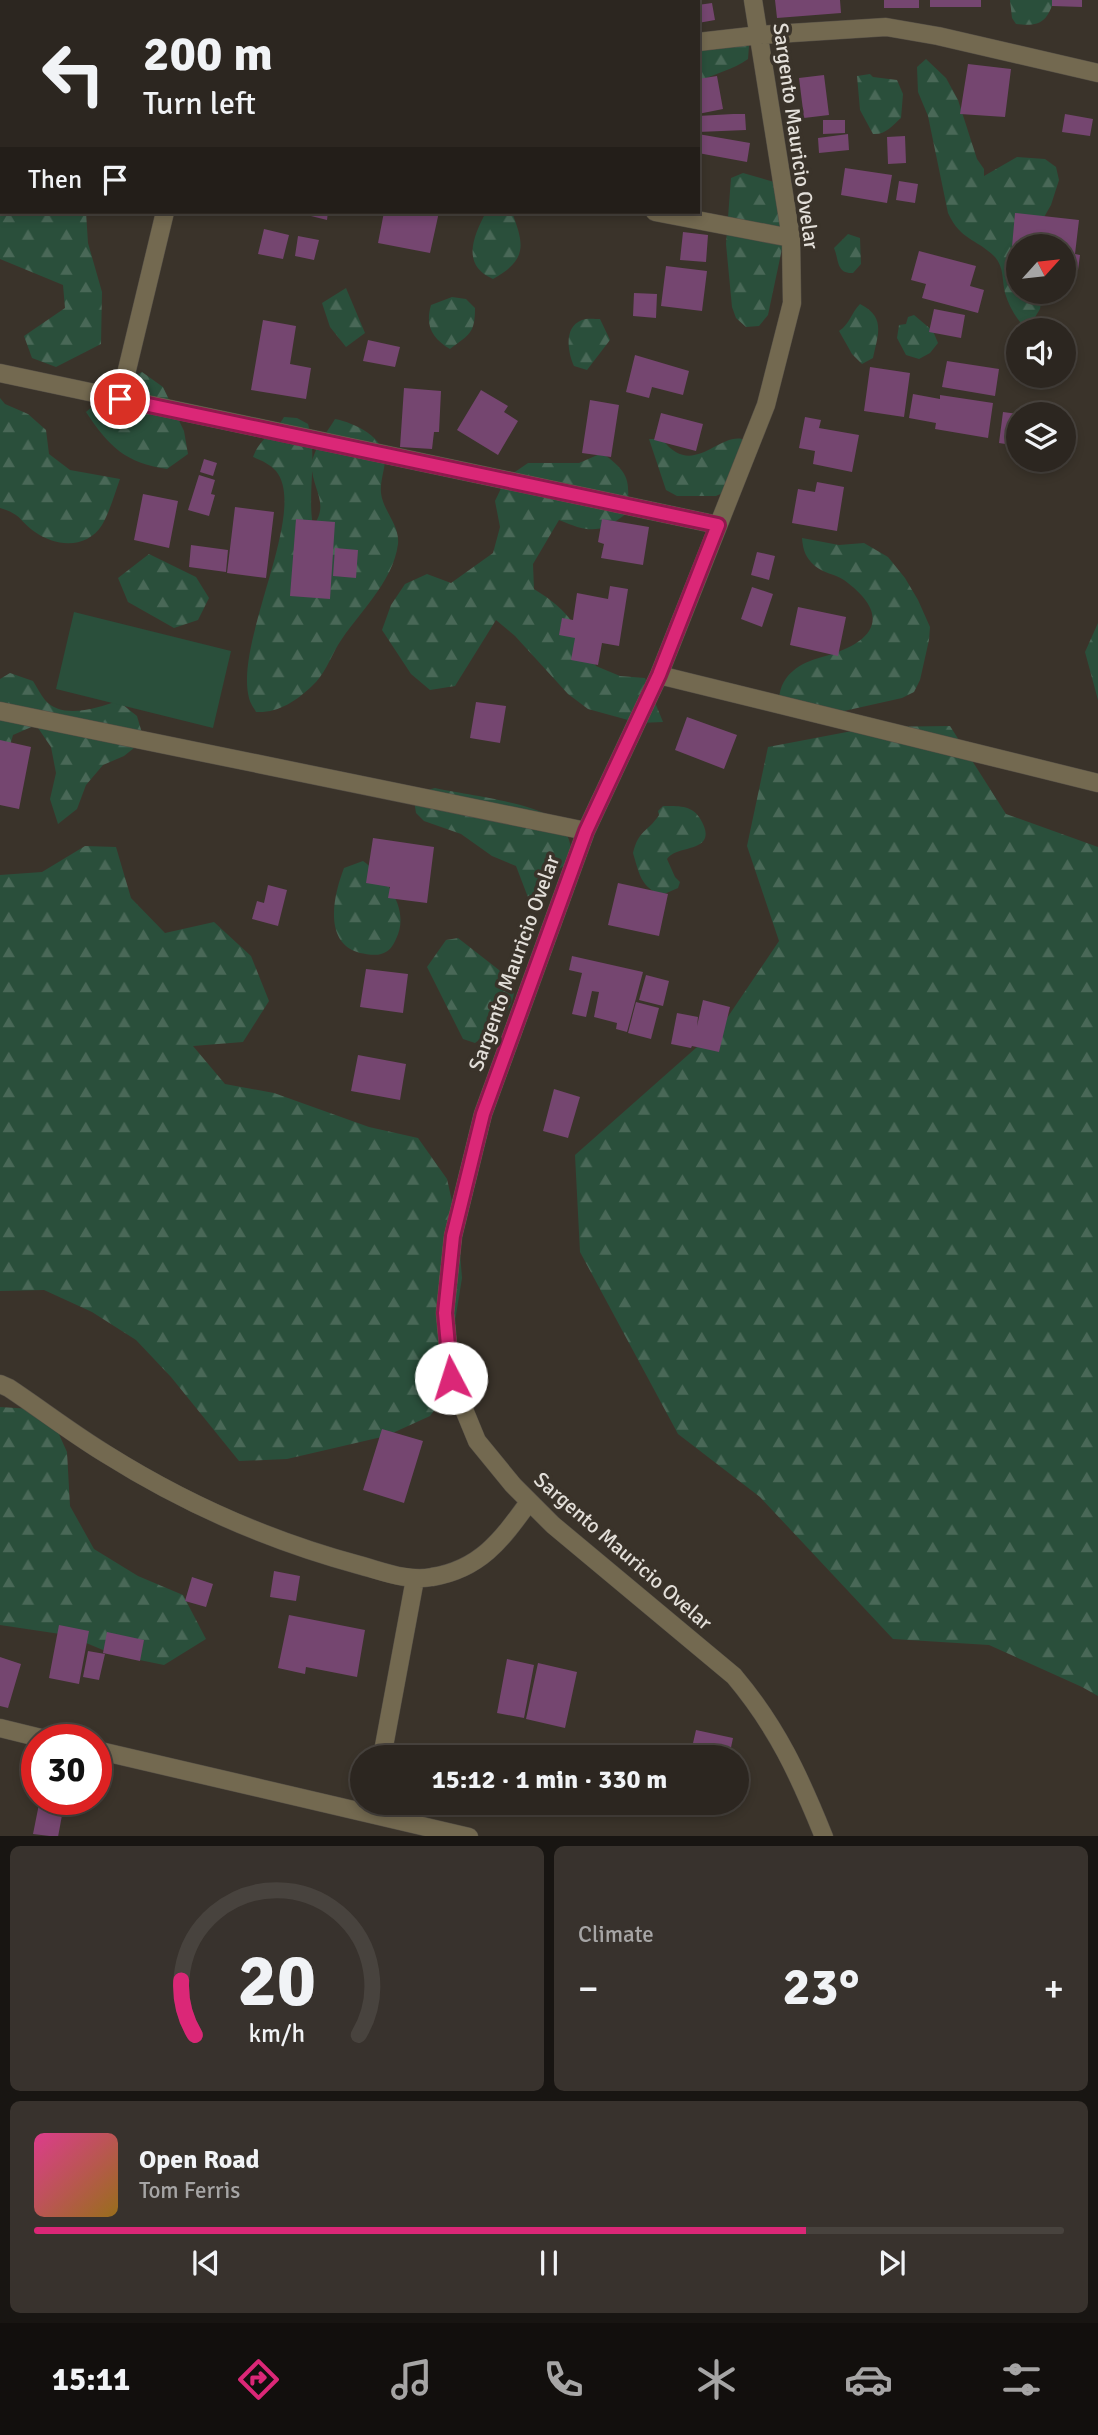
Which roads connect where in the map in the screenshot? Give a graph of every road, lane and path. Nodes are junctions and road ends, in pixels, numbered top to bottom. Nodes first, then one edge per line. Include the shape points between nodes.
1 (753, 0) edge
2 (760, 35) junction
3 (700, 42) edge
4 (1098, 73) edge
5 (165, 214) edge
6 (665, 214) edge
7 (791, 238) junction
8 (0, 373) edge
9 (120, 399) junction
10 (718, 525) junction
11 (659, 675) junction
12 (0, 710) edge
13 (1098, 783) edge
14 (586, 831) junction
15 (0, 1384) edge
16 (529, 1502) junction
17 (415, 1579) junction
18 (0, 1728) edge
19 (21, 1733) edge
20 (384, 1745) edge
21 (112, 1754) edge
22 (350, 1803) edge
23 (396, 1815) edge
24 (470, 1836) edge
25 (824, 1836) edge

1 - 2 street, Sargento Mauricio Ovelar
2 - 3 street
2 - 4 street via 886,27
2 - 7 street, Sargento Mauricio Ovelar
5 - 9 street
6 - 7 street
7 - 10 street, Sargento Mauricio Ovelar via 792,303 769,392
8 - 9 street
9 - 10 street
10 - 11 street, Sargento Mauricio Ovelar
11 - 13 street
11 - 14 street, Sargento Mauricio Ovelar
12 - 14 street
14 - 16 street, Sargento Mauricio Ovelar via 483,1114 453,1236 445,1313 451,1378 477,1441
15 - 17 street via 107,1455 203,1507 304,1550
16 - 17 street via 501,1541 480,1558 456,1571
16 - 25 street, Sargento Mauricio Ovelar via 734,1676 778,1734
17 - 20 street
18 - 19 street
21 - 22 street
23 - 24 street

